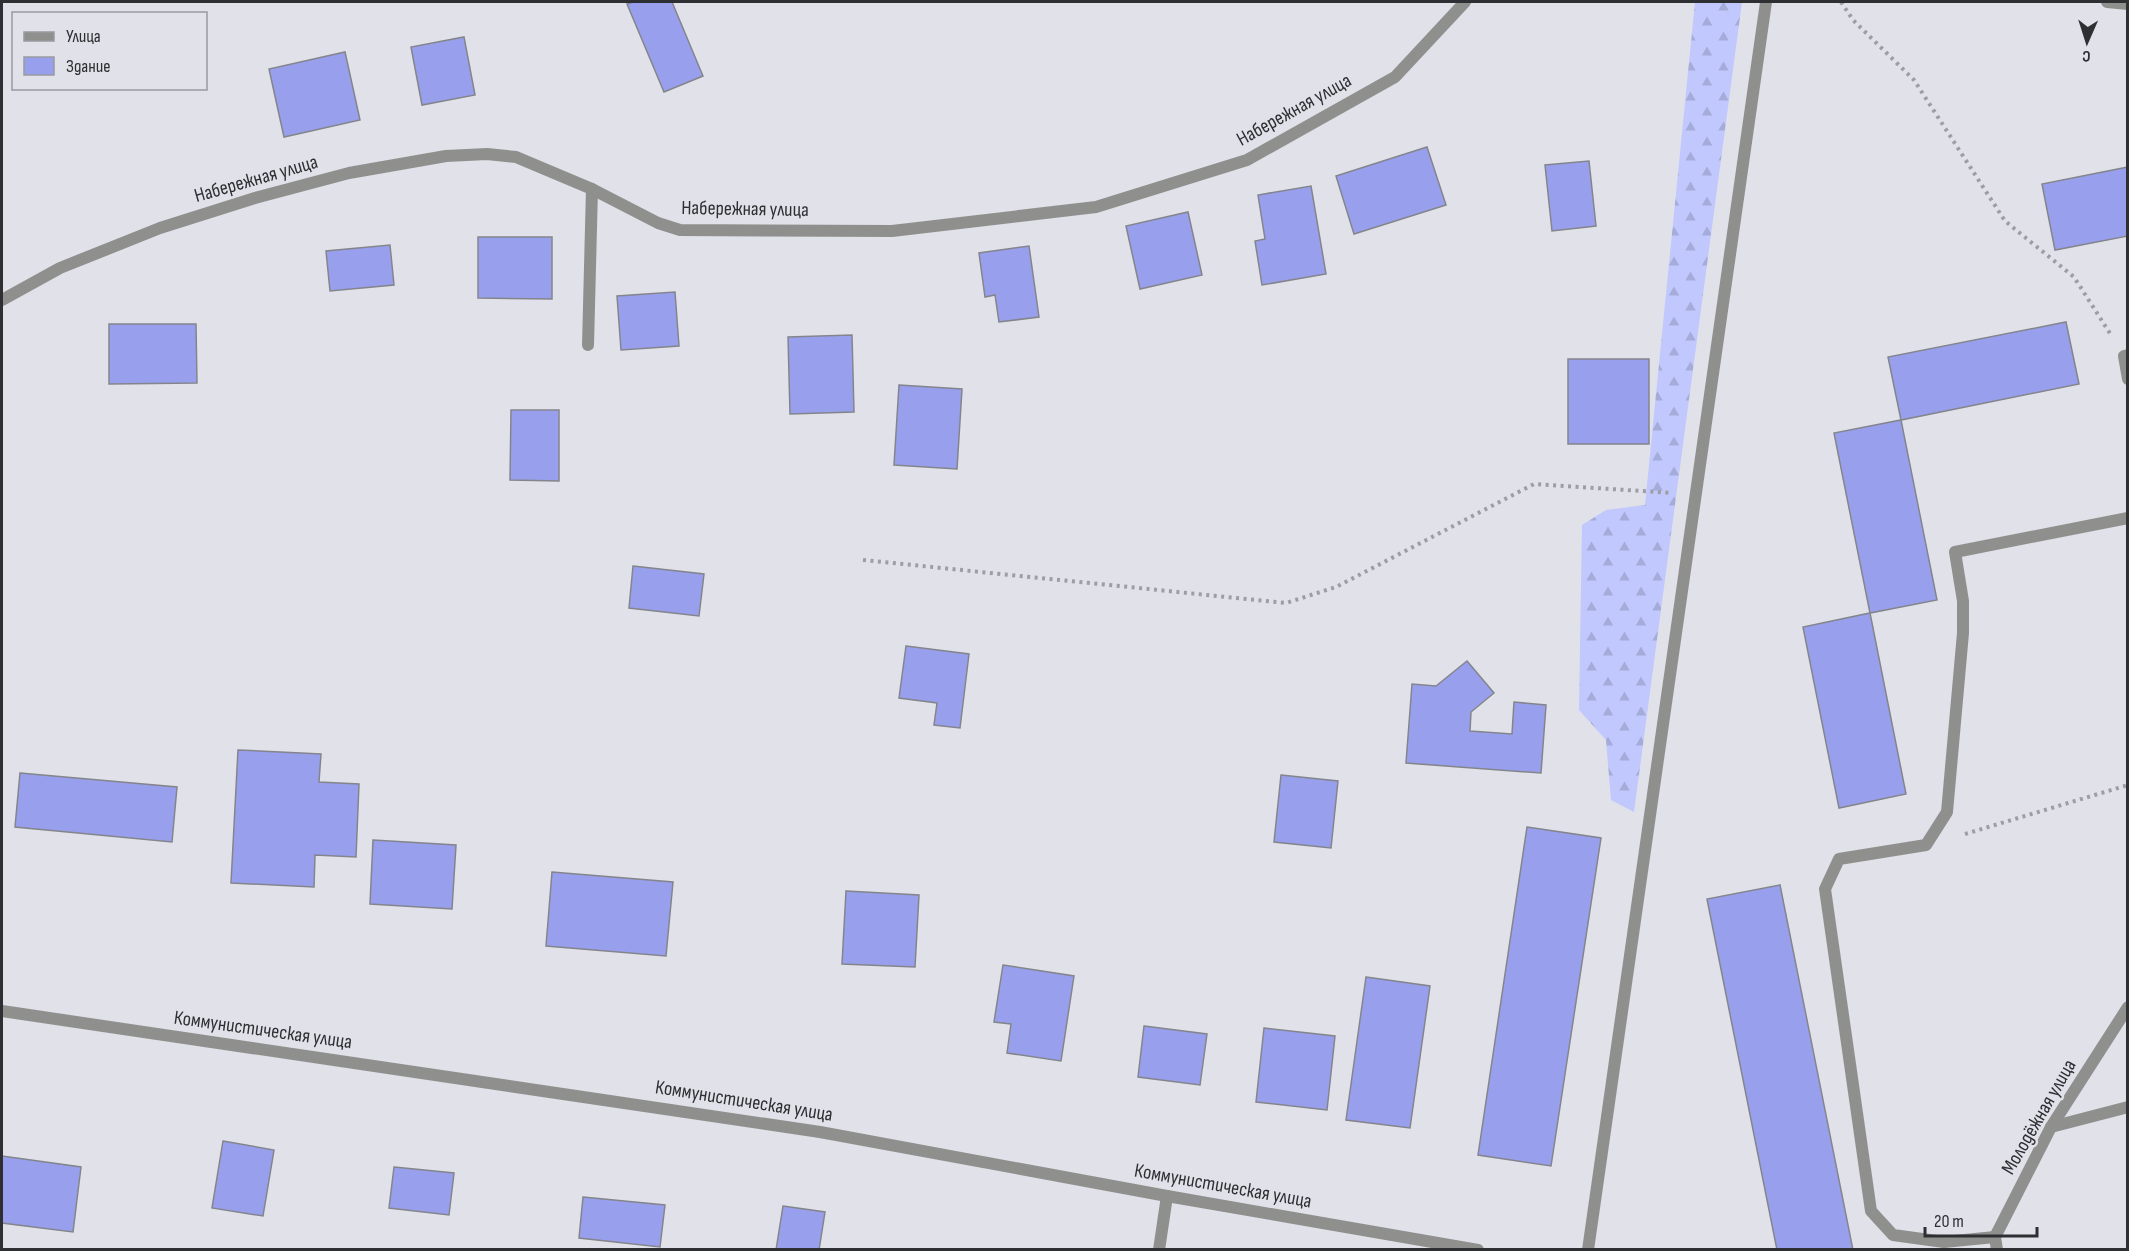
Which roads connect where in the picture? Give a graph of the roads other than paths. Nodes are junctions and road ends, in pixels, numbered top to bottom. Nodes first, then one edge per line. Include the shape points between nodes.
1 (1465, 2) edge
2 (1766, 2) edge
3 (2107, 2) edge
4 (2127, 4) edge
5 (592, 189) junction
6 (2, 300) edge
7 (588, 345) dead end
8 (2126, 356) edge
9 (2127, 379) edge
10 (2127, 518) edge
11 (2127, 1007) edge
12 (2, 1011) edge
13 (2127, 1107) edge
14 (2050, 1127) junction
15 (1167, 1196) junction
16 (1996, 1243) edge
17 (1159, 1250) edge
18 (1478, 1250) edge
19 (1588, 1250) edge

1 - 5 street, Набережная улица via 1395,77 1247,160 1096,207 892,231 680,230
2 - 19 street
3 - 4 street
5 - 6 street, Набережная улица via 516,156 487,154 446,156 349,173 160,228 60,268
5 - 7 street
8 - 9 street
10 - 16 street via 1954,552 1963,601 1963,633 1947,812 1926,845 1839,860 1825,889 1871,1211 1893,1235 1944,1242
11 - 14 street, Молодёжная улица
12 - 15 street, Коммунистическая улица via 820,1132
13 - 14 street
14 - 16 street, Молодёжная улица
15 - 17 street
15 - 18 street, Коммунистическая улица

